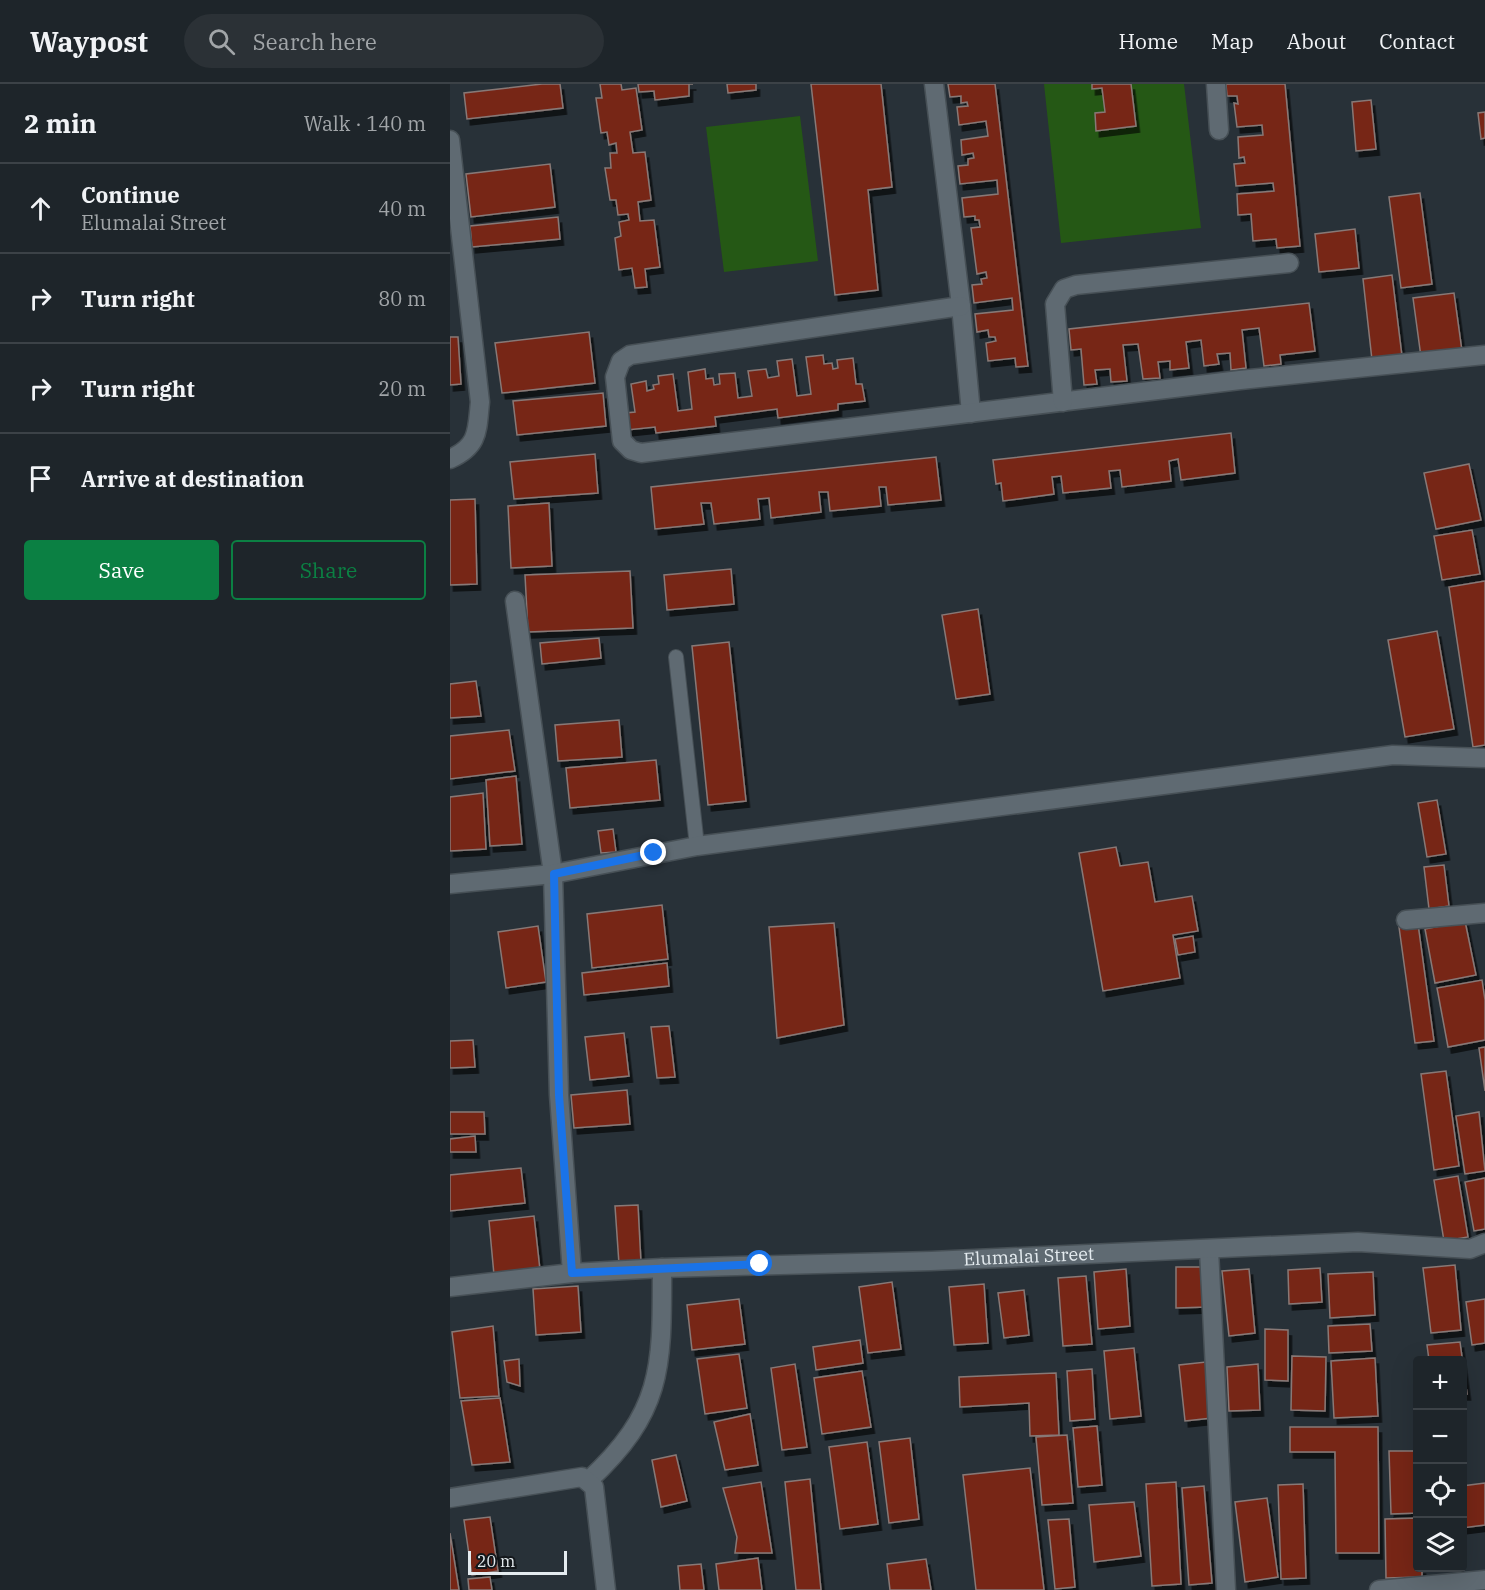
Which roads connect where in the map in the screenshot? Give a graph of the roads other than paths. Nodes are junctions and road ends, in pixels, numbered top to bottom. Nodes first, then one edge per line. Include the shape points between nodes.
1 (934, 84) edge
2 (1216, 84) edge
3 (1220, 130) dead end
4 (450, 140) edge
5 (1289, 263) dead end
6 (961, 306) junction
7 (1485, 355) edge
8 (1063, 402) junction
9 (971, 413) junction
10 (450, 459) edge
11 (515, 601) dead end
12 (676, 657) dead end
13 (1485, 758) edge
14 (697, 846) junction
15 (554, 874) junction
16 (450, 884) edge
17 (1485, 913) edge
18 (1406, 920) dead end
19 (1485, 1242) edge
20 (1209, 1250) junction
21 (662, 1268) junction
22 (572, 1273) junction
23 (450, 1287) edge
24 (588, 1481) junction
25 (450, 1498) edge
26 (1485, 1580) edge
27 (606, 1590) edge
28 (1226, 1590) edge
29 (1379, 1590) edge

1 - 6 street
2 - 3 street
4 - 10 street via 480,402 474,442 464,453
5 - 8 street via 1064,289 1055,304
6 - 9 street
6 - 9 street via 630,355 621,361 615,377 622,441 641,453
7 - 8 street
8 - 9 street
11 - 15 street
12 - 14 lane
13 - 14 street via 1393,755
14 - 15 street
15 - 16 street
15 - 22 street via 559,1095
17 - 18 street
19 - 20 street, Elumalai Street via 1470,1249 1358,1242
20 - 21 street, Elumalai Street
20 - 28 street
21 - 22 street, Elumalai Street
21 - 24 street via 657,1376 645,1412 616,1456
22 - 23 street, Elumalai Street
24 - 25 street via 572,1477
24 - 27 street via 594,1487
26 - 29 street

